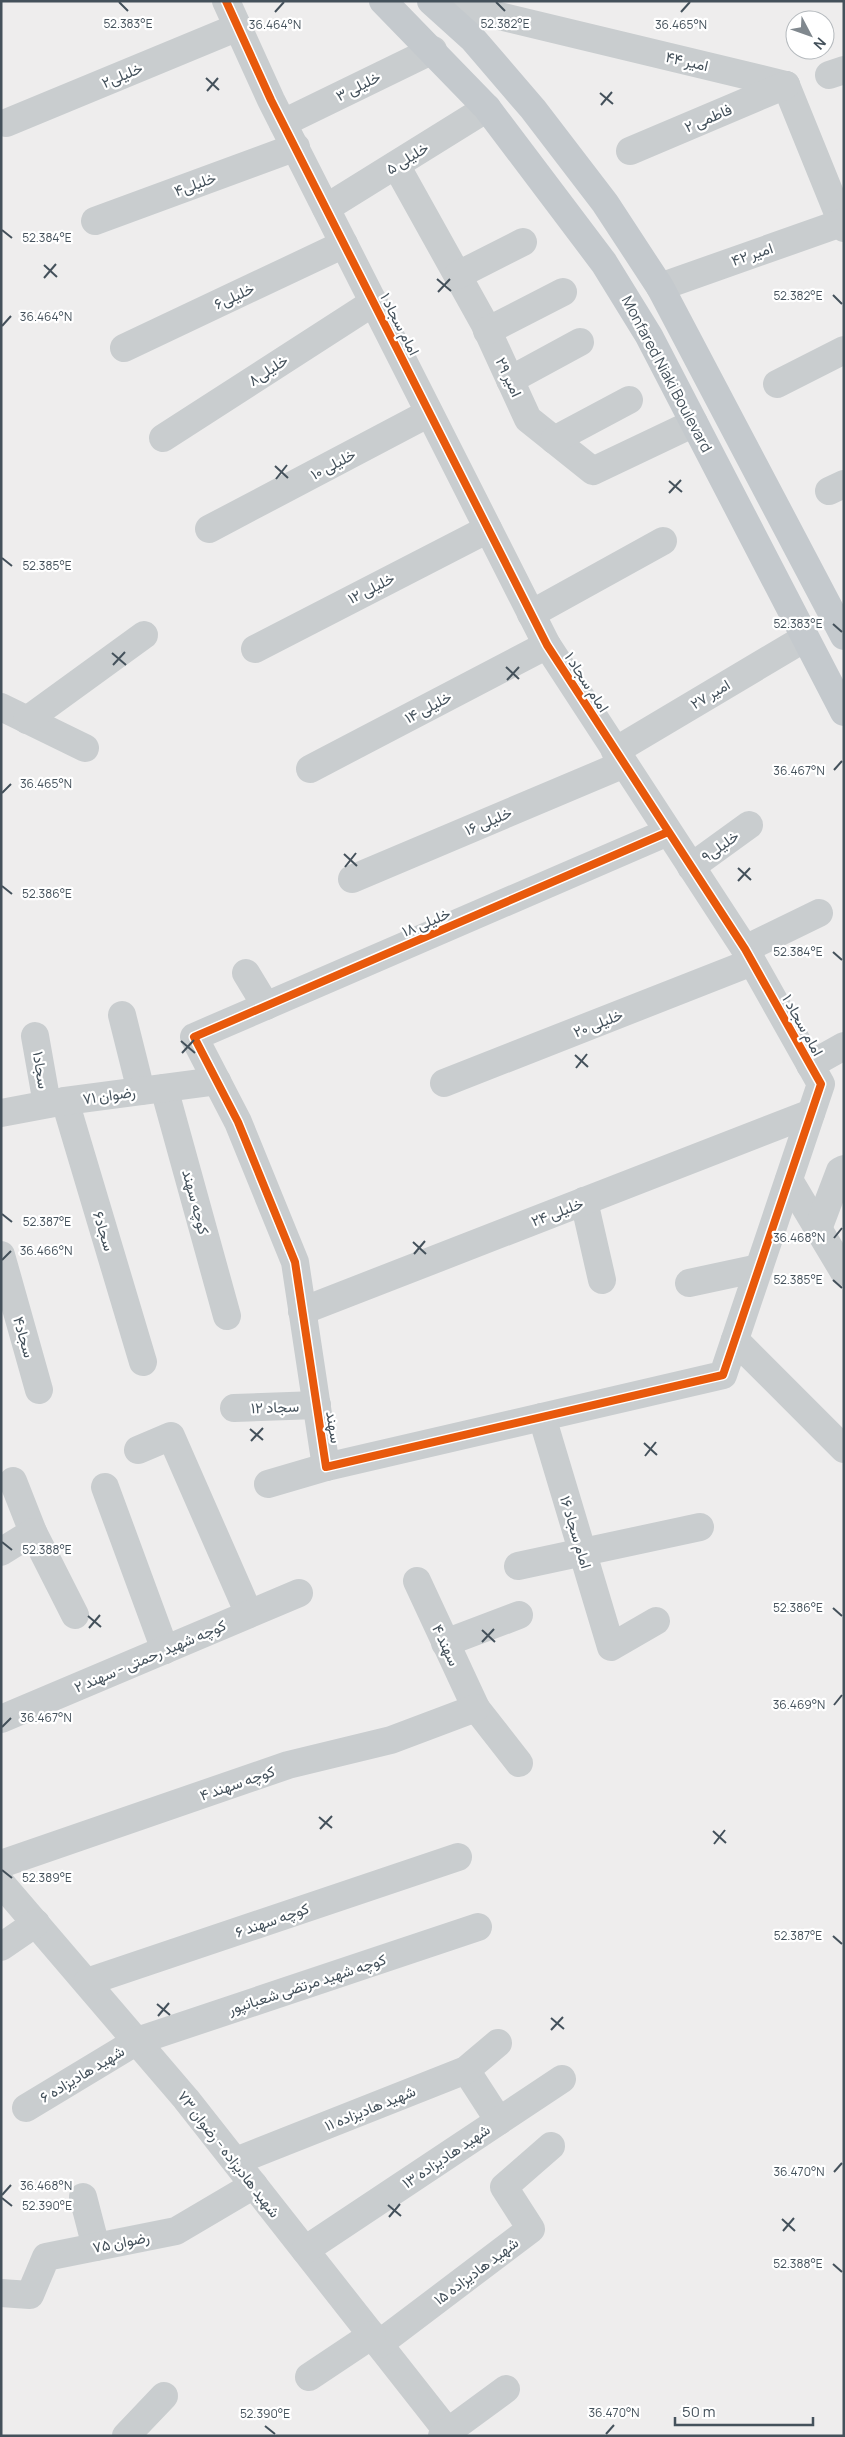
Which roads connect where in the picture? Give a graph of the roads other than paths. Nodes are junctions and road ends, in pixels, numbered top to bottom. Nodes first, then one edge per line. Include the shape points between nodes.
1 (226, 1) edge
2 (383, 1) edge
3 (431, 1) edge
4 (437, 1) edge
5 (238, 27) junction
6 (433, 50) junction
7 (786, 85) junction
8 (487, 108) junction
9 (284, 123) junction
10 (6, 124) dead end
11 (296, 147) junction
12 (630, 152) dead end
13 (396, 165) junction
14 (326, 208) junction
15 (95, 221) dead end
16 (843, 224) edge
17 (524, 242) dead end
18 (344, 244) junction
19 (458, 275) junction
20 (660, 287) junction
21 (563, 292) dead end
22 (374, 302) junction
23 (487, 330) junction
24 (580, 342) dead end
25 (124, 348) dead end
26 (844, 350) edge
27 (510, 380) junction
28 (777, 384) dead end
29 (629, 400) dead end
30 (429, 413) junction
31 (694, 423) junction
32 (163, 438) dead end
33 (554, 440) junction
34 (209, 529) dead end
35 (488, 529) junction
36 (663, 541) dead end
37 (837, 606) edge
38 (531, 614) junction
39 (144, 635) dead end
40 (844, 636) edge
41 (805, 638) junction
42 (547, 646) junction
43 (255, 649) dead end
44 (1, 707) edge
45 (844, 712) edge
46 (27, 720) junction
47 (85, 748) dead end
48 (620, 757) junction
49 (310, 770) dead end
50 (750, 825) dead end
51 (668, 832) junction
52 (691, 867) junction
53 (352, 879) dead end
54 (819, 913) dead end
55 (748, 956) junction
56 (246, 973) dead end
57 (266, 1006) junction
58 (122, 1015) dead end
59 (35, 1036) dead end
60 (194, 1037) joint
61 (844, 1046) edge
62 (810, 1065) junction
63 (217, 1081) junction
64 (444, 1084) dead end
65 (153, 1089) junction
66 (56, 1103) junction
67 (812, 1112) junction
68 (1, 1113) edge
69 (844, 1169) edge
70 (789, 1180) junction
71 (584, 1201) junction
72 (818, 1229) junction
73 (1, 1255) edge
74 (759, 1268) junction
75 (844, 1272) edge
76 (602, 1280) dead end
77 (689, 1283) dead end
78 (6, 1288) edge
79 (302, 1311) junction
80 (227, 1316) dead end
81 (735, 1340) junction
82 (143, 1362) dead end
83 (723, 1375) joint
84 (39, 1390) dead end
85 (317, 1406) junction
86 (234, 1408) dead end
87 (542, 1417) junction
88 (844, 1449) edge
89 (138, 1450) dead end
90 (326, 1467) junction
91 (13, 1481) dead end
92 (268, 1484) dead end
93 (106, 1488) dead end
94 (700, 1527) dead end
95 (34, 1532) junction
96 (1, 1552) edge
97 (582, 1552) junction
98 (518, 1566) dead end
99 (417, 1581) dead end
100 (299, 1593) dead end
101 (75, 1614) dead end
102 (249, 1614) junction
103 (519, 1615) dead end
104 (656, 1620) dead end
105 (445, 1642) junction
106 (165, 1650) junction
107 (476, 1708) junction
108 (1, 1719) edge
109 (518, 1763) dead end
110 (458, 1858) dead end
111 (1, 1864) edge
112 (1, 1883) edge
113 (36, 1923) junction
114 (478, 1927) dead end
115 (1, 1947) edge
116 (87, 1982) junction
117 (137, 2040) junction
118 (498, 2043) dead end
119 (466, 2070) junction
120 (562, 2079) dead end
121 (26, 2108) dead end
122 (499, 2121) junction
123 (551, 2146) dead end
124 (236, 2161) junction
125 (254, 2185) junction
126 (83, 2197) dead end
127 (96, 2247) junction
128 (306, 2250) junction
129 (1, 2293) edge
130 (376, 2340) junction
131 (309, 2378) dead end
132 (506, 2389) dead end
133 (164, 2396) dead end
134 (445, 2434) edge
135 (126, 2436) edge

1 - 5 street, امام سجاد ۱
2 - 6 main road, Monfared Niaki Boulevard
3 - 20 main road via 472,38 533,109 605,203
4 - 7 street, امیر ۴۴
5 - 9 street, امام سجاد ۱
5 - 10 street, خلیلی۲
6 - 8 main road, Monfared Niaki Boulevard
6 - 9 street, خلیلی ۳
7 - 12 street, فاطمی ۲
7 - 16 street
8 - 13 street, خلیلی ۵
8 - 31 main road, Monfared Niaki Boulevard via 604,263 649,336
9 - 11 street, امام سجاد ۱
11 - 14 street, امام سجاد ۱
11 - 15 street, خلیلی۴
13 - 14 street, خلیلی ۵
13 - 19 street, امیر ۲۹
14 - 18 street, امام سجاد ۱
16 - 20 street, امیر ۴۲
17 - 19 street
18 - 22 street, امام سجاد ۱
18 - 25 street, خلیلی۶
19 - 23 street, امیر ۲۹
20 - 37 main road
21 - 23 street
22 - 30 street, امام سجاد ۱
22 - 32 street, خلیلی۸
23 - 27 street, امیر ۲۹
24 - 27 street
26 - 28 street
27 - 33 street, امیر ۲۹ via 528,419
29 - 33 street
30 - 34 street, خلیلی ۱۰
30 - 35 street, امام سجاد ۱
31 - 33 street, امیر ۲۹ via 593,471
31 - 41 main road, Monfared Niaki Boulevard
35 - 38 street, امام سجاد ۱
35 - 43 street, خلیلی ۱۲
36 - 38 street
37 - 40 main road
38 - 42 street, امام سجاد ۱
39 - 46 street
41 - 45 main road, Monfared Niaki Boulevard
41 - 48 street, امیر ۲۷
42 - 48 street, امام سجاد ۱
42 - 49 street, خلیلی ۱۴
44 - 46 street
46 - 47 street
48 - 51 street, امام سجاد ۱
48 - 53 street, خلیلی ۱۶
50 - 52 street, خلیلی۹
51 - 52 street, امام سجاد ۱
51 - 57 street, خلیلی ۱۸
52 - 55 street, امام سجاد ۱
54 - 55 street, خلیلی ۲۰
55 - 62 street, امام سجاد ۱
55 - 64 street, خلیلی ۲۰
56 - 57 street
57 - 60 street, خلیلی ۱۸
58 - 65 street, كوچه سهند
59 - 66 street, سجاد۱
60 - 63 street, سهند
61 - 62 street
62 - 67 street, امام سجاد ۱ via 821,1084
63 - 65 street, رضوان ۷۱
63 - 79 street, سهند via 238,1122 295,1262
65 - 66 street, رضوان ۷۱
65 - 80 street, كوچه سهند
66 - 68 street, رضوان ۷۱
66 - 82 street, سجاد۶
67 - 70 street, امام سجاد ۱
67 - 71 street, خلیلی ۲۴
69 - 72 street via 840,1171
70 - 72 street
70 - 74 street, امام سجاد ۱
71 - 76 street
71 - 79 street, خلیلی ۲۴
72 - 75 street
73 - 78 street, سجاد۴
74 - 77 street
74 - 81 street, امام سجاد ۱
78 - 84 street, سجاد۴
79 - 85 street, سهند
81 - 83 street, امام سجاد ۱
81 - 88 street
83 - 87 street, سهند
85 - 86 street, سجاد ۱۲
85 - 90 street, سهند
87 - 90 street, سهند
87 - 97 street, امام سجاد ۱۶
89 - 102 street via 171,1436
90 - 92 street
91 - 95 street
93 - 106 street
94 - 97 street
95 - 96 street
95 - 101 street
97 - 98 street
97 - 104 street, امام سجاد ۱۶ via 611,1647
99 - 105 street, سهند ۴
100 - 102 street, کوچه شهید رحمتی - سهند ۲
102 - 106 street, کوچه شهید رحمتی - سهند ۲
103 - 105 street
105 - 107 street, سهند ۴
106 - 108 street, کوچه شهید رحمتی - سهند ۲
107 - 109 street, سهند ۴
107 - 111 street, کوچه سهند ۴ via 391,1740 288,1765
110 - 116 street, کوچه سهند ۶
112 - 113 street, شهید هادیزاده - رضوان ۷۳
113 - 115 street
113 - 116 street, شهید هادیزاده - رضوان ۷۳
114 - 117 street, کوچه شهید مرتضی شعبانپور
116 - 117 street, شهید هادیزاده - رضوان ۷۳
117 - 121 street, شهید هادیزاده ۶
117 - 124 street, شهید هادیزاده - رضوان ۷۳
118 - 119 street, شهید هادیزاده ۱۱
119 - 122 street
119 - 124 street, شهید هادیزاده ۱۱
120 - 122 street, شهید هادیزاده ۱۳
122 - 128 street, شهید هادیزاده ۱۳
123 - 130 street, شهید هادیزاده ۱۵ via 504,2187 531,2229
124 - 125 street, شهید هادیزاده - رضوان ۷۳
125 - 127 street, رضوان ۷۵ via 176,2231
125 - 128 street, شهید هادیزاده - رضوان ۷۳
126 - 127 street
127 - 129 street, رضوان ۷۵ via 46,2257 30,2295
128 - 130 street, شهید هادیزاده - رضوان ۷۳
130 - 131 street
130 - 134 street, شهید هادیزاده - رضوان ۷۳
132 - 134 street
133 - 135 street

